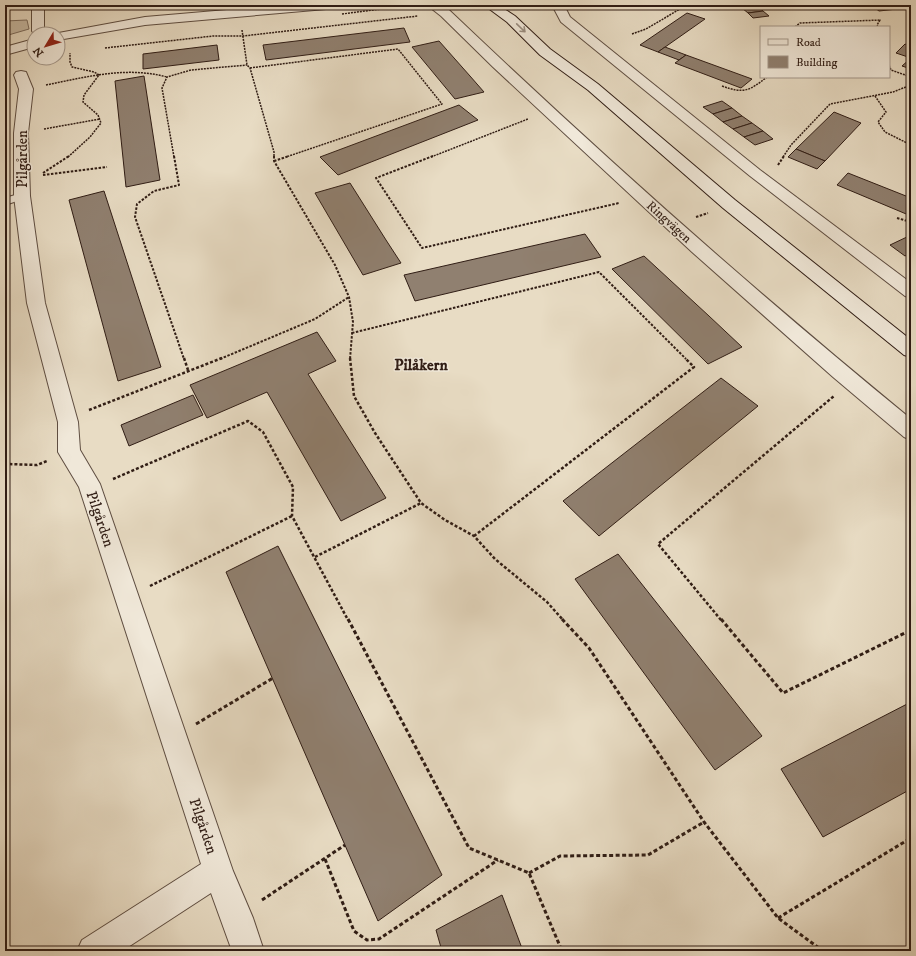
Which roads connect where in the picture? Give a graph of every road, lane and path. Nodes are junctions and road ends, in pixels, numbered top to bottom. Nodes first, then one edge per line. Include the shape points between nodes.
1 (38, 5) edge
2 (326, 5) edge
3 (490, 5) edge
4 (558, 5) edge
5 (700, 5) edge
6 (439, 9) edge
7 (241, 24) dead end
8 (38, 26) edge
9 (796, 26) edge
10 (878, 26) edge
11 (632, 34) dead end
12 (66, 35) edge
13 (243, 36) junction
14 (26, 45) edge
15 (102, 49) dead end
16 (5, 51) edge
17 (66, 53) edge
18 (567, 54) dead end
19 (247, 65) junction
20 (250, 68) junction
21 (890, 70) edge
22 (99, 75) junction
23 (167, 77) junction
24 (911, 77) edge
25 (766, 78) edge
26 (23, 82) joint
27 (911, 85) edge
28 (593, 86) junction
29 (722, 86) dead end
30 (875, 96) junction
31 (548, 111) junction
32 (100, 119) junction
33 (21, 133) junction
34 (911, 145) edge
35 (274, 161) junction
36 (778, 165) dead end
37 (107, 167) dead end
38 (642, 198) junction
39 (14, 199) edge
40 (897, 218) dead end
41 (911, 222) edge
42 (911, 292) edge
43 (348, 297) junction
44 (352, 333) junction
45 (911, 350) edge
46 (188, 370) junction
47 (853, 383) junction
48 (68, 422) junction
49 (911, 432) edge
50 (69, 452) junction
51 (5, 466) edge
52 (88, 484) junction
53 (421, 503) junction
54 (292, 516) junction
55 (474, 536) junction
56 (315, 557) junction
57 (126, 596) junction
58 (911, 630) edge
59 (273, 678) dead end
60 (173, 736) junction
61 (704, 822) junction
62 (911, 838) edge
63 (345, 845) dead end
64 (325, 859) junction
65 (498, 860) junction
66 (218, 871) junction
67 (529, 873) junction
68 (237, 918) junction
69 (778, 918) junction
70 (93, 951) edge
71 (248, 951) edge
72 (562, 951) edge
73 (823, 951) edge

1 - 8 street
2 - 12 street via 145,21
3 -> 28 street via 511,19 545,52
4 - 42 street via 565,19 674,108
5 - 11 path via 680,9 646,29
6 - 13 path
6 - 31 street, Ringvägen
7 - 13 path
9 - 10 path via 800,23 880,20
13 - 15 path via 213,36
13 - 19 path
14 - 16 street
17 - 22 path via 70,52 72,67
18 - 28 street
19 - 20 path
19 - 23 path via 191,70
20 - 35 path via 274,152
20 - 35 path via 398,49 442,104
21 - 24 path
22 - 23 path via 130,71 158,73
22 - 26 path
22 - 32 path via 84,95 83,102
23 - 46 path via 162,88 179,185 148,195 137,204 135,217
25 - 29 path via 749,91 740,92
26 - 33 street, Pilgården
27 - 30 path
28 - 45 street via 682,166
30 - 34 path via 886,112 878,122 885,132
30 - 36 path via 830,104 791,145
31 - 38 street, Ringvägen
31 - 38 path via 376,178 422,248
32 - 33 path
32 - 37 path via 101,123 89,139 56,166 37,176
33 - 39 street, Pilgården
35 - 43 path via 335,265
38 - 47 street, Ringvägen
39 - 48 street, Pilgården via 36,303
40 - 41 path
43 - 44 path via 353,322
43 - 46 path via 315,319
44 - 53 path via 350,358 354,396
44 - 55 path via 599,272 694,367
46 - 48 path via 88,410
47 - 49 street, Ringvägen
47 - 58 path via 832,397 658,544 783,693
48 - 50 street, Pilgården
50 - 51 path via 38,465
50 - 52 street, Pilgården
52 - 54 path via 115,479 248,421 263,432 293,488
52 - 57 street, Pilgården
53 - 55 path
53 - 56 path
54 - 56 path
54 - 57 path via 154,585
55 - 61 path via 495,559 547,602 589,648
56 - 65 path via 469,848
57 - 60 street, Pilgården
59 - 60 path
60 - 66 street, Pilgården
61 - 67 path via 648,855 560,856
61 - 69 path
62 - 69 path
63 - 64 path
64 - 65 path via 354,931 367,940 379,939
64 - 68 path
65 - 67 path
66 - 68 street, Pilgården
66 - 70 street
67 - 72 path
68 - 71 street, Pilgården
69 - 73 path

